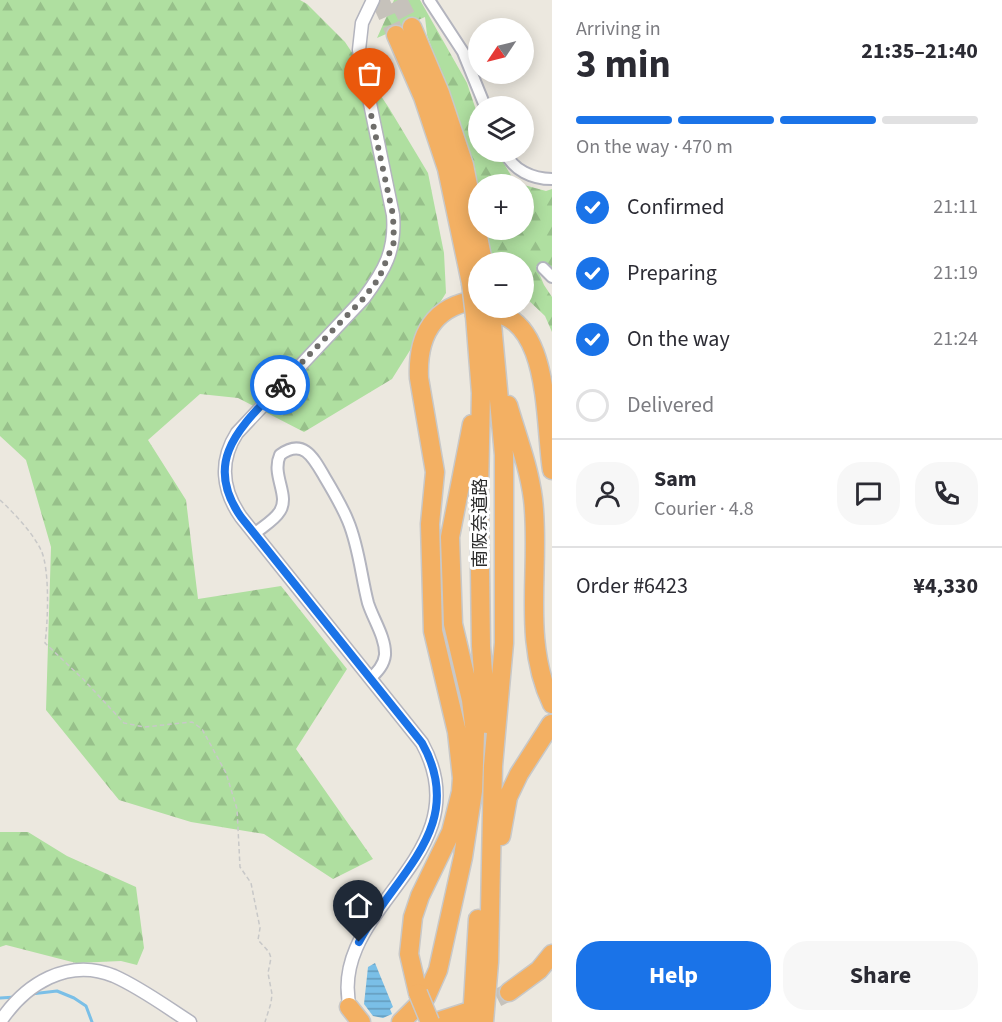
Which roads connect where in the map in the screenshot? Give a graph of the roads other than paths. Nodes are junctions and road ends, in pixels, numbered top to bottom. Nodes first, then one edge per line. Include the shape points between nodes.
1 (373, 0) edge
2 (429, 0) edge
3 (481, 96) edge
4 (509, 162) edge
5 (552, 179) edge
6 (481, 252) edge
7 (543, 268) dead end
8 (468, 269) edge
9 (552, 277) edge
10 (468, 307) edge
11 (485, 318) edge
12 (529, 318) edge
13 (488, 366) junction
14 (552, 368) edge
15 (552, 470) edge
16 (254, 534) junction
17 (370, 678) junction
18 (471, 700) junction
19 (552, 704) edge
20 (551, 724) edge
21 (552, 954) edge
22 (489, 962) junction
23 (509, 992) tunnel mouth
24 (352, 1015) edge
25 (470, 1017) edge
26 (0, 1022) edge
27 (190, 1022) edge
28 (361, 1022) edge
29 (401, 1022) edge
30 (430, 1022) edge
31 (436, 1022) edge
32 (484, 1022) edge

1 - 16 street via 362,23 359,50 393,215 394,242 379,278 364,298 231,442 224,474 228,496
2 - 3 street via 463,52
4 - 5 street via 526,174
6 - 8 highway, 南阪奈道路, bridge via 464,165 440,93 404,31 447,170
7 - 9 street
10 - 30 highway, bridge via 454,306 437,318 423,339 418,363 435,472 430,531 433,631 457,732 462,778 451,832 412,917 409,954
11 - 13 highway, 南阪奈道路
12 - 14 highway via 541,332
13 - 18 highway via 477,400 450,537 453,624
13 - 19 highway via 528,474 533,500 538,659
13 - 22 highway, 南阪奈道路 via 504,455 504,643 493,766
13 - 25 highway, 南阪奈道路 via 481,646 488,710 487,768
15 - 18 highway via 543,371 531,338 511,318 495,312 468,314 453,321 438,334 430,355 428,377 443,470 438,525 441,621
16 - 17 street
16 - 17 street via 279,514 282,506 276,464 280,455 294,448 304,450 317,464 343,509 355,542 369,606 385,648 383,663
17 - 24 street via 430,758 437,804 419,852 359,942 348,977
18 - 29 highway via 473,791 448,926 431,987 417,1008
20 - 22 highway via 508,797 500,840
21 - 23 highway via 539,970
22 - 32 highway, 南阪奈道路
24 - 28 highway
25 - 31 highway
26 - 27 street via 22,994 40,981 62,972 88,970 128,983

